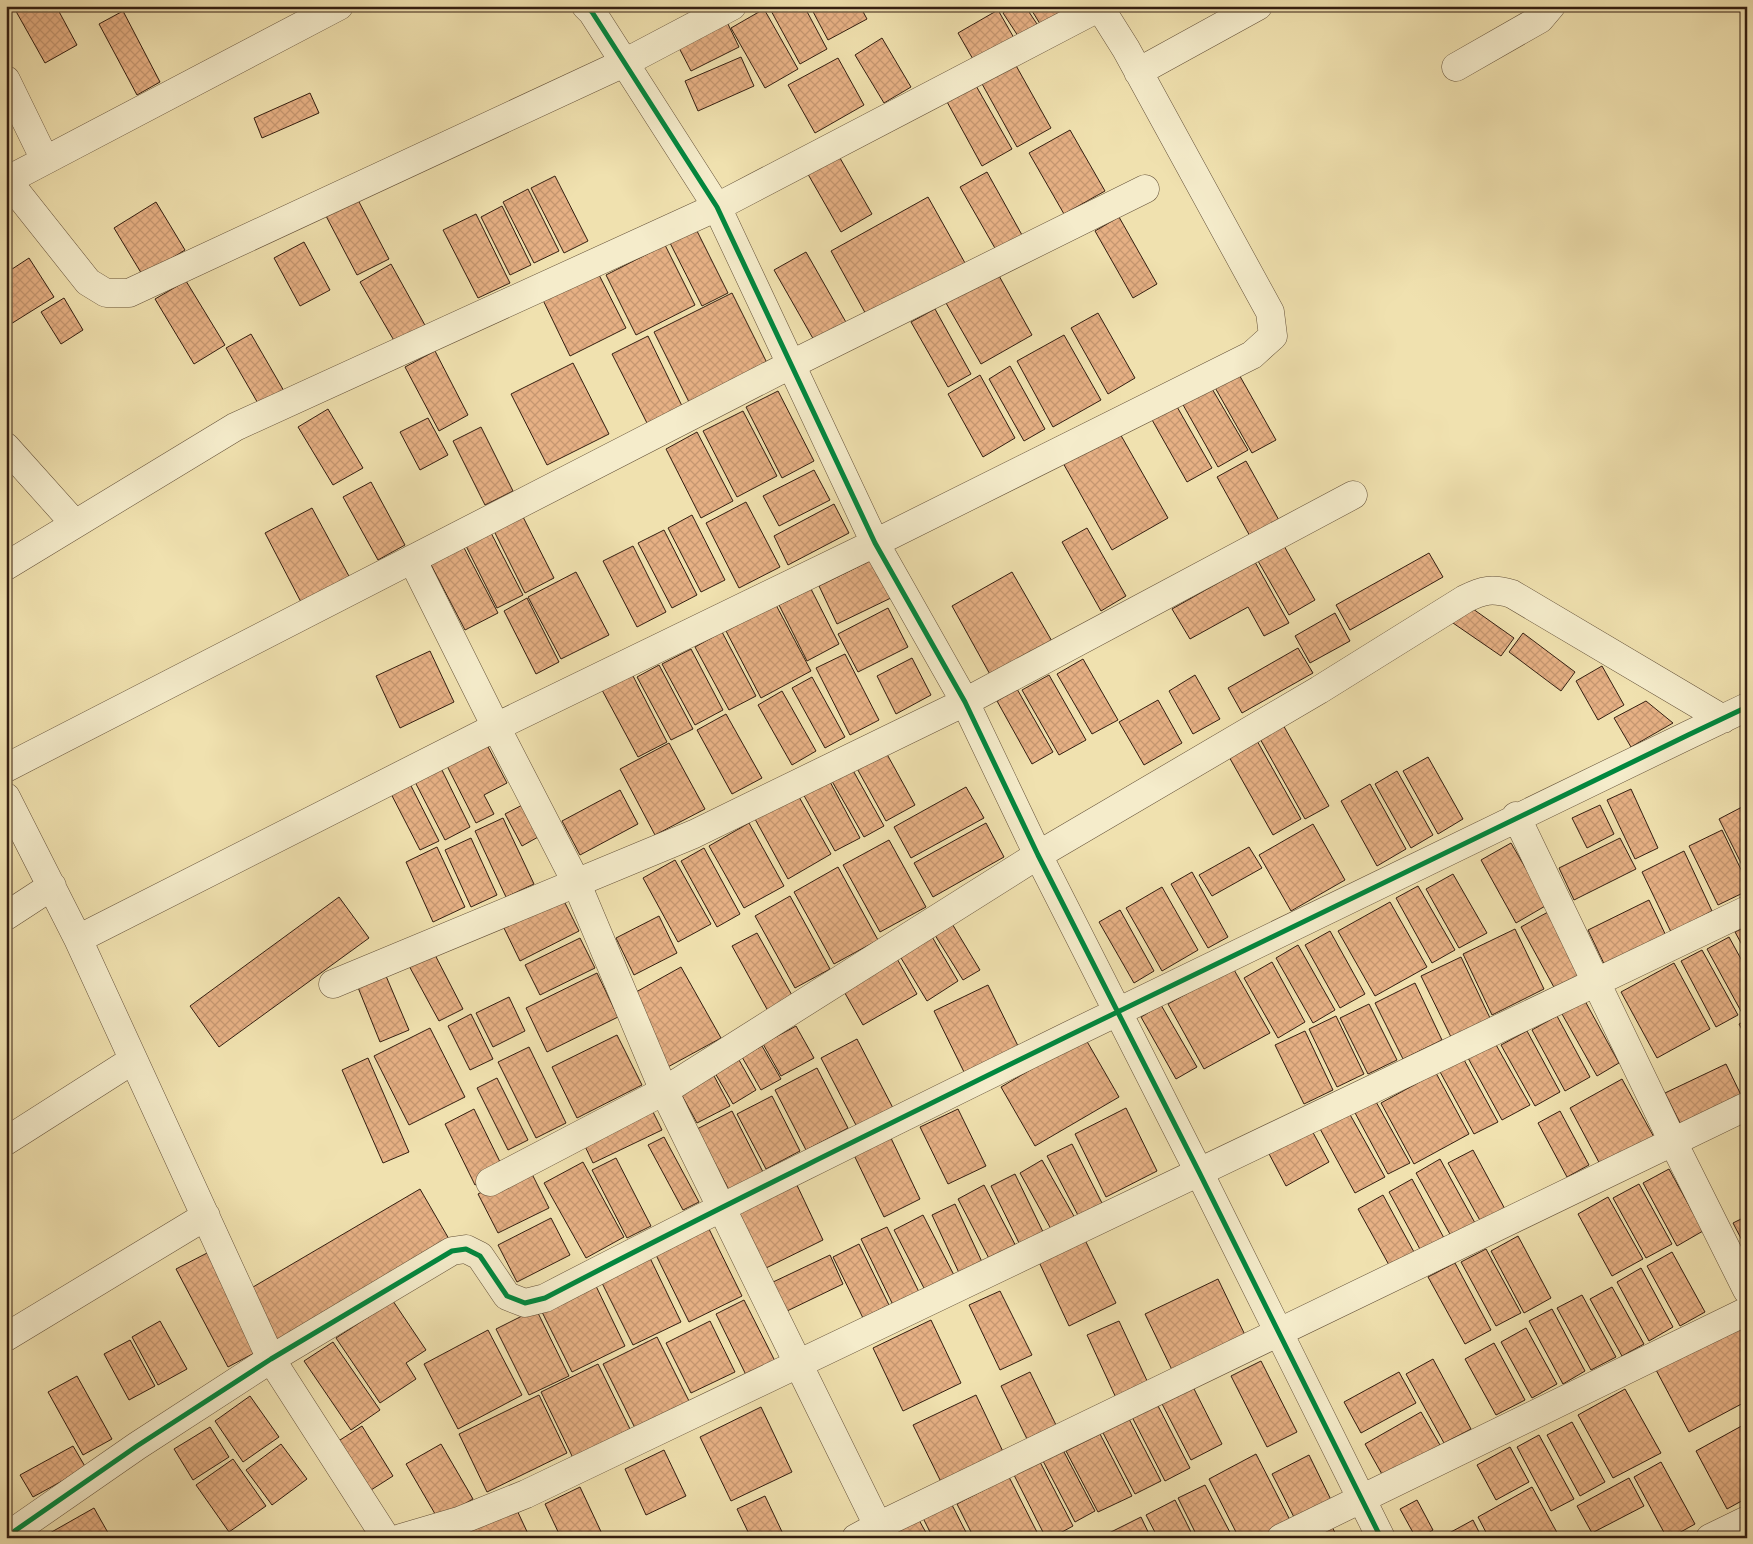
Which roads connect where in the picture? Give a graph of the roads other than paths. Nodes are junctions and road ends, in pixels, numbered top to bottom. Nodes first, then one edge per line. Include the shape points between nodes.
1 (339, 6) edge
2 (586, 6) edge
3 (732, 6) edge
4 (1258, 6) edge
5 (1551, 6) edge
6 (1100, 7) edge
7 (626, 62) junction
8 (1456, 67) dead end
9 (1138, 72) junction
10 (6, 80) edge
11 (45, 160) junction
12 (7, 180) edge
13 (1145, 189) dead end
14 (717, 207) junction
15 (790, 365) junction
16 (6, 447) edge
17 (1353, 495) dead end
18 (75, 524) junction
19 (875, 543) junction
20 (412, 559) junction
21 (6, 566) edge
22 (965, 702) junction
23 (1735, 713) edge
24 (496, 727) junction
25 (6, 768) edge
26 (6, 797) edge
27 (1516, 816) junction
28 (1038, 854) junction
29 (576, 882) junction
30 (52, 886) junction
31 (1747, 910) edge
32 (6, 916) edge
33 (78, 939) junction
34 (1596, 982) junction
35 (332, 984) dead end
36 (1118, 1011) junction
37 (133, 1060) junction
38 (664, 1092) junction
39 (1747, 1106) edge
40 (6, 1142) edge
41 (1673, 1142) junction
42 (1200, 1172) junction
43 (490, 1182) dead end
44 (720, 1207) junction
45 (206, 1216) junction
46 (1747, 1290) edge
47 (1747, 1311) edge
48 (1279, 1332) junction
49 (6, 1337) edge
50 (271, 1359) junction
51 (798, 1364) junction
52 (1362, 1498) junction
53 (1747, 1520) edge
54 (873, 1534) edge
55 (6, 1537) edge
56 (386, 1538) edge
57 (401, 1538) edge
58 (1281, 1538) edge
59 (1381, 1538) edge
60 (1710, 1538) edge

1 - 11 street
2 - 7 street
3 - 7 street
4 - 9 street
5 - 8 street via 1540,19
6 - 9 street
6 - 14 street
7 - 12 street via 129,294 106,293 88,282
7 - 14 street
9 - 19 street via 1270,312 1273,336 1252,355
10 - 11 street
11 - 12 street
13 - 15 street
14 - 15 street
14 - 18 street via 235,427
15 - 19 street
15 - 20 street
16 - 18 street
17 - 22 street
18 - 21 street
19 - 22 street
19 - 24 street
20 - 24 street
20 - 25 street
22 - 28 street
22 - 29 street via 694,834
23 - 27 street
23 - 28 street via 1512,594 1499,590 1480,591 1319,690
24 - 29 street
24 - 33 street
26 - 30 street
27 - 34 street
27 - 36 street
28 - 36 street
28 - 38 street
29 - 35 street
29 - 38 street
30 - 32 street
30 - 33 street
31 - 34 street
33 - 37 street
34 - 41 street
34 - 42 street
36 - 42 street
36 - 44 street
37 - 40 street
37 - 45 street
38 - 43 street
38 - 44 street
39 - 41 street
41 - 46 street
41 - 48 street
42 - 48 street
42 - 51 street
44 - 50 street via 545,1298 524,1303 506,1296 480,1256 466,1249 452,1251
44 - 51 street
45 - 49 street
45 - 50 street
47 - 52 street
48 - 52 street
48 - 54 street
50 - 55 street via 136,1446
50 - 56 street
51 - 54 street
51 - 57 street via 526,1494 459,1521
52 - 58 street
52 - 59 street
53 - 60 street

